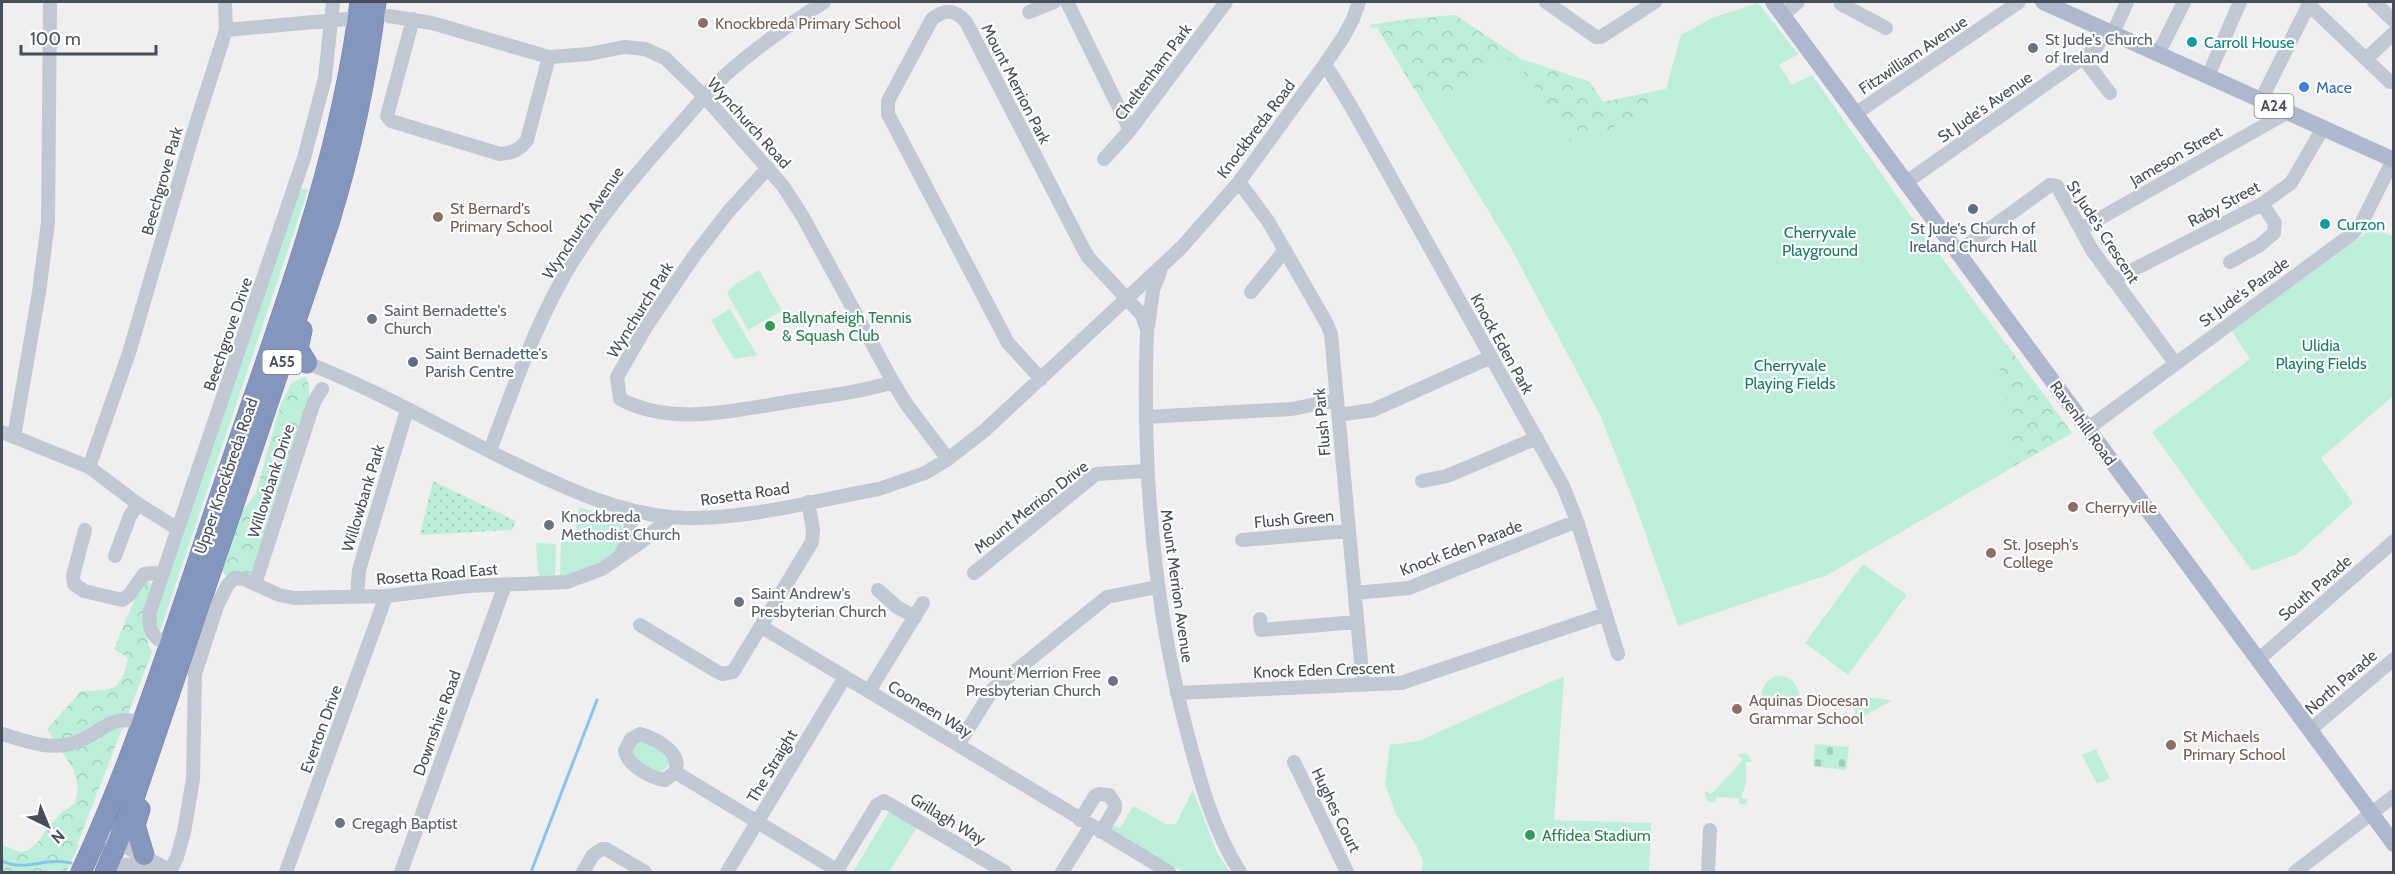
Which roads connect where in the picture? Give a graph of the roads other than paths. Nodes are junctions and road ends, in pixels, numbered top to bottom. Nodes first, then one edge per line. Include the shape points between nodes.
1 (50, 2) edge
2 (225, 2) edge
3 (333, 2) edge
4 (824, 2) edge
5 (1054, 2) edge
6 (1066, 2) edge
7 (1226, 2) edge
8 (1546, 2) edge
9 (1655, 2) edge
10 (1773, 2) edge
11 (1798, 2) edge
12 (2019, 2) edge
13 (2127, 2) edge
14 (2184, 2) edge
15 (2240, 2) edge
16 (2374, 2) edge
17 (1356, 3) edge
18 (2052, 3) edge
19 (2309, 3) edge
20 (1850, 5) edge
21 (372, 11) edge
22 (1029, 12) dead end
23 (1784, 15) junction
24 (413, 19) junction
25 (331, 20) junction
26 (2394, 21) edge
27 (1886, 28) dead end
28 (226, 30) junction
29 (2110, 32) junction
30 (2394, 33) edge
31 (2158, 54) junction
32 (549, 57) junction
33 (2083, 58) junction
34 (2367, 59) junction
35 (1325, 64) junction
36 (2208, 76) junction
37 (2390, 82) dead end
38 (2110, 93) dead end
39 (704, 96) junction
40 (2261, 100) junction
41 (2288, 112) junction
42 (1855, 114) junction
43 (2323, 128) junction
44 (1130, 130) junction
45 (1104, 159) dead end
46 (2393, 160) edge
47 (768, 168) junction
48 (1239, 182) junction
49 (1905, 183) junction
50 (2262, 204) junction
51 (329, 223) junction
52 (2081, 229) junction
53 (1285, 250) junction
54 (1957, 253) junction
55 (2231, 264) dead end
56 (1162, 267) junction
57 (2113, 280) junction
58 (1251, 292) dead end
59 (1127, 299) junction
60 (1147, 330) junction
61 (284, 355) junction
62 (1491, 357) junction
63 (307, 363) junction
64 (2175, 363) junction
65 (1041, 379) junction
66 (893, 382) junction
67 (322, 389) dead end
68 (1336, 400) junction
69 (407, 410) junction
70 (1338, 415) junction
71 (1146, 417) junction
72 (2087, 429) junction
73 (8, 434) edge
74 (1537, 438) junction
75 (490, 451) junction
76 (948, 459) junction
77 (89, 467) junction
78 (1146, 471) junction
79 (1422, 481) dead end
80 (808, 502) junction
81 (138, 504) junction
82 (631, 510) junction
83 (671, 517) junction
84 (1577, 521) junction
85 (631, 528) junction
86 (178, 529) junction
87 (85, 530) dead end
88 (1348, 531) junction
89 (649, 535) junction
90 (1242, 540) dead end
91 (2394, 542) edge
92 (115, 556) dead end
93 (619, 558) junction
94 (974, 573) dead end
95 (161, 575) junction
96 (255, 584) junction
97 (505, 585) junction
98 (1157, 587) junction
99 (879, 590) dead end
100 (1355, 593) junction
101 (386, 596) junction
102 (357, 597) junction
103 (923, 603) dead end
104 (1606, 614) junction
105 (915, 617) junction
106 (1260, 619) dead end
107 (1357, 622) junction
108 (640, 625) dead end
109 (762, 627) junction
110 (191, 633) junction
111 (169, 644) junction
112 (1618, 654) dead end
113 (2394, 659) edge
114 (2258, 660) junction
115 (182, 662) junction
116 (845, 677) junction
117 (1363, 684) junction
118 (869, 691) junction
119 (1177, 693) junction
120 (169, 700) junction
121 (142, 723) junction
122 (2310, 730) junction
123 (2, 734) edge
124 (958, 745) junction
125 (1294, 762) dead end
126 (675, 772) dead end
127 (2394, 796) edge
128 (2372, 815) junction
129 (758, 822) junction
130 (1091, 826) junction
131 (1710, 830) dead end
132 (100, 833) junction
133 (119, 842) junction
134 (2394, 844) edge
135 (144, 855) junction
136 (171, 872) edge
137 (838, 872) edge
138 (81, 873) edge
139 (93, 873) edge
140 (107, 873) edge
141 (286, 873) edge
142 (401, 873) edge
143 (583, 873) edge
144 (645, 873) edge
145 (727, 873) edge
146 (1005, 873) edge
147 (1062, 873) edge
148 (1169, 873) edge
149 (1240, 873) edge
150 (1347, 873) edge
151 (1708, 873) edge
152 (2295, 873) edge

1 - 73 street via 48,222
2 - 28 street, Beechgrove Park
3 - 25 street, Beechgrove Drive
4 - 39 street, Wynchurch Avenue via 737,66
5 - 22 street
6 - 44 street
7 - 44 street, Cheltenham Park
8 - 9 street via 1601,38
10 - 23 main road, Ravenhill Road
11 - 23 street
12 - 42 street, Fitzwilliam Avenue
13 - 29 street, St Jude's Avenue
14 - 31 street
15 - 36 street
16 - 26 street
17 - 35 street, Knockbreda Road via 1344,36
18 - 29 main road, A24
19 - 34 street
19 - 40 street
20 - 27 street
21 - 24 street, Wynchurch Road
21 - 25 street
21 - 51 highway, Upper Knockbreda Road / A55 via 354,130
21 - 111 highway, Upper Knockbreda Road / A55 via 315,214
23 - 42 main road, Ravenhill Road
24 - 32 street, Wynchurch Road
24 - 32 street via 387,116 392,121 500,154 521,148 527,140
25 - 28 street
25 - 86 street, Beechgrove Drive via 325,78 304,158
28 - 77 street, Beechgrove Park via 129,353
29 - 31 main road, A24
29 - 33 street, St Jude's Avenue
30 - 34 street
31 - 36 main road, A24
32 - 39 street, Wynchurch Road via 624,47 645,49 664,58
33 - 38 street
33 - 49 street, St Jude's Avenue
34 - 37 street
35 - 48 street, Knockbreda Road
35 - 62 street, Knock Eden Park
36 - 40 main road, A24
39 - 47 street, Wynchurch Road
39 - 75 street, Wynchurch Avenue via 640,168 564,276 526,354
40 - 41 main road, A24
41 - 43 main road, A24
41 - 52 street, Jameson Street
42 - 49 main road, Ravenhill Road
43 - 46 main road, A24
43 - 50 street, Raby Street via 2291,183
44 - 45 street, Cheltenham Park
46 - 64 street, St Jude's Parade via 2352,234
47 - 66 street, Wynchurch Road via 803,217
47 - 66 street, Wynchurch Park via 694,256 647,326 617,377 620,399 648,411 697,415
48 - 53 street, Flush Park
48 - 56 street, Knockbreda Road
49 - 54 main road, Ravenhill Road
50 - 55 street via 2275,223 2274,233
50 - 57 street, Raby Street
51 - 61 highway, Upper Knockbreda Road / A55
51 - 63 highway via 326,257 298,344 299,354
52 - 54 street, St Jude's Crescent via 2060,190 2050,185
52 - 57 street, St Jude's Crescent
53 - 58 street
53 - 68 street, Flush Park via 1331,334
54 - 72 main road, Ravenhill Road
56 - 59 street, Rosetta Road
56 - 60 street, Mount Merrion Avenue via 1153,290
57 - 64 street, St Jude's Crescent
59 - 60 street via 1142,315
59 - 65 street, Rosetta Road
59 - 65 street, Mount Merrion Park via 1088,257 966,22 953,11 939,14 932,19 886,107 1008,343
60 - 71 street, Mount Merrion Avenue
61 - 63 street, Rosetta Road
61 - 110 highway, Upper Knockbreda Road / A55
62 - 70 street via 1373,410
62 - 74 street, Knock Eden Park
63 - 69 street, Rosetta Road
64 - 72 street, St Jude's Parade
65 - 76 street, Rosetta Road
66 - 76 street, Wynchurch Road
67 - 96 street, Willowbank Drive via 314,402
68 - 70 street, Flush Park
68 - 71 street via 1292,409
69 - 75 street, Rosetta Road
69 - 102 street, Willowbank Park via 359,570
70 - 88 street, Flush Park
71 - 78 street, Mount Merrion Avenue
72 - 114 main road, Ravenhill Road
73 - 77 street
74 - 79 street via 1447,476
74 - 84 street, Knock Eden Park
75 - 82 street, Rosetta Road via 574,492
76 - 80 street, Rosetta Road via 903,482
77 - 81 street
78 - 94 street, Mount Merrion Drive via 1096,474
78 - 98 street, Mount Merrion Avenue
80 - 83 street, Rosetta Road via 717,518
80 - 109 street via 812,542
81 - 86 street
81 - 92 street
82 - 83 street, Rosetta Road
82 - 85 street
83 - 89 street, Rosetta Road East
84 - 100 street, Knock Eden Parade via 1409,588
84 - 104 street, Knock Eden Park
85 - 89 street
85 - 93 street
86 - 95 street, Beechgrove Drive
87 - 95 street via 73,576 80,590 122,600 144,573
88 - 90 street, Flush Green
88 - 100 street, Flush Park
89 - 93 street, Rosetta Road East
91 - 114 street, South Parade
93 - 97 street, Rosetta Road East via 567,582
95 - 111 street, Beechgrove Drive via 149,624 156,639
96 - 102 street, Rosetta Road East via 294,598
96 - 136 street via 238,578 231,580 217,606 199,661 193,695 193,779
97 - 101 street, Rosetta Road East
97 - 142 street, Downshire Road
98 - 119 street, Mount Merrion Avenue
98 - 124 street via 1107,597 993,689
99 - 105 street
100 - 107 street, Flush Park
101 - 102 street, Rosetta Road East
101 - 141 street, Everton Drive
103 - 105 street
104 - 112 street, Knock Eden Park
104 - 117 street, Knock Eden Crescent via 1412,681
105 - 118 street
106 - 107 street via 1261,630
107 - 117 street, Flush Park
108 - 109 street via 727,674 738,667
109 - 116 street, Cooneen Way
110 - 111 highway via 180,642
110 - 115 highway, Upper Knockbreda Road / A55
111 - 115 highway
111 - 121 highway, Upper Knockbreda Road / A55
113 - 122 street, North Parade
114 - 122 main road, Ravenhill Road
115 - 120 highway, Upper Knockbreda Road / A55
116 - 118 street, Cooneen Way
116 - 129 street, The Straight
117 - 119 street, Knock Eden Crescent
118 - 124 street, Cooneen Way
119 - 149 street, Mount Merrion Avenue via 1205,797
120 - 133 highway, Upper Knockbreda Road / A55
120 - 135 highway via 163,740 136,820
121 - 123 street via 121,719 79,741 59,746
121 - 132 highway, Upper Knockbreda Road / A55
122 - 128 main road, Ravenhill Road
124 - 130 street, Cooneen Way
125 - 150 street, Hughes Court
126 - 129 street
127 - 128 street
128 - 134 main road, Ravenhill Road
128 - 152 street
129 - 137 street
129 - 145 street, The Straight
130 - 147 street
130 - 148 street, Cooneen Way
131 - 151 street
132 - 133 street
132 - 138 highway, Upper Knockbreda Road / A55
133 - 135 street
133 - 139 highway via 106,846
133 - 140 highway, Upper Knockbreda Road / A55
135 - 136 street
136 - 140 street via 152,871 129,863
137 - 146 street, Grillagh Way via 877,805 884,801
143 - 144 street via 593,855 606,849

